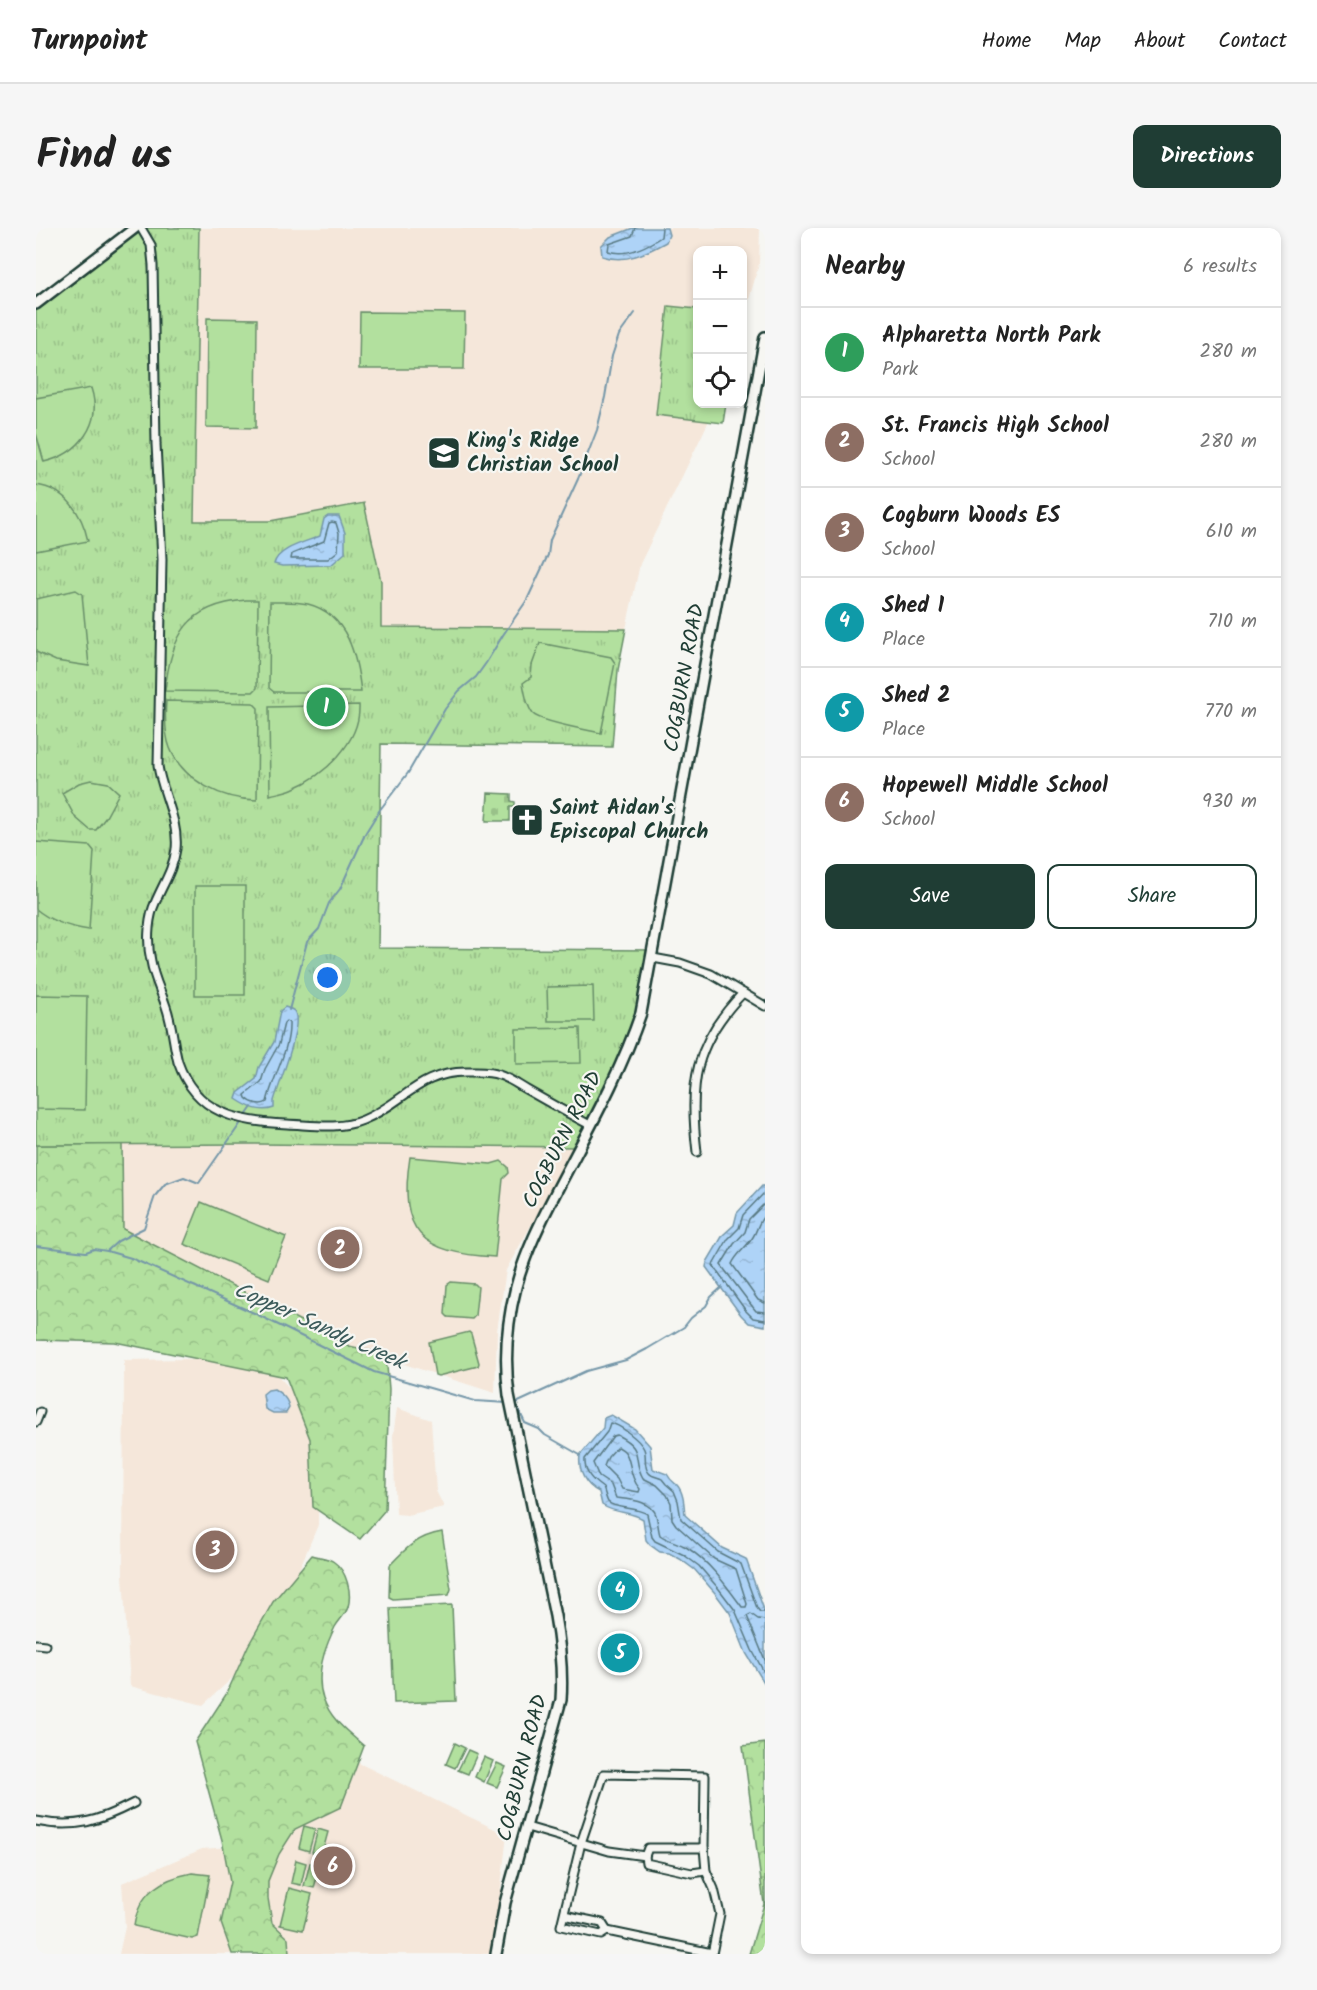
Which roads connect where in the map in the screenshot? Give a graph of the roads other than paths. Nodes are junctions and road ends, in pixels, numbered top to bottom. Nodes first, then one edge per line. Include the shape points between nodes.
1 (135, 228) edge
2 (141, 228) edge
3 (36, 304) edge
4 (765, 338) edge
5 (652, 958) junction
6 (743, 993) junction
7 (765, 1006) edge
8 (590, 1125) junction
9 (698, 1152) dead end
10 (40, 1412) dead end
11 (36, 1422) edge
12 (36, 1644) edge
13 (45, 1645) dead end
14 (134, 1803) dead end
15 (36, 1821) edge
16 (527, 1827) junction
17 (581, 1843) junction
18 (704, 1848) junction
19 (645, 1856) junction
20 (706, 1871) junction
21 (564, 1915) junction
22 (607, 1931) junction
23 (712, 1953) edge
24 (496, 1954) edge

1 - 3 street
2 - 8 street via 151,246 153,265 162,558 158,765 176,841 172,867 151,917 149,950 183,1073 205,1103 246,1121 352,1124 425,1081 466,1072 498,1074
4 - 5 street, COGBURN ROAD
5 - 6 street via 711,974
5 - 8 street, COGBURN ROAD via 634,1034
6 - 7 street
6 - 9 street via 709,1035 701,1057 694,1095
8 - 16 street, COGBURN ROAD via 529,1249 516,1285 509,1323 509,1395 562,1665 561,1700
10 - 11 street
12 - 13 street
14 - 15 street via 87,1823
16 - 17 street
16 - 24 street, COGBURN ROAD via 505,1903
17 - 18 street via 604,1774 705,1776
17 - 19 street
17 - 21 street
18 - 19 street via 648,1848
18 - 20 street
19 - 20 street via 646,1863 692,1873
20 - 23 street via 720,1914
21 - 22 street via 602,1923
21 - 22 street via 561,1926 601,1935
22 - 23 street

